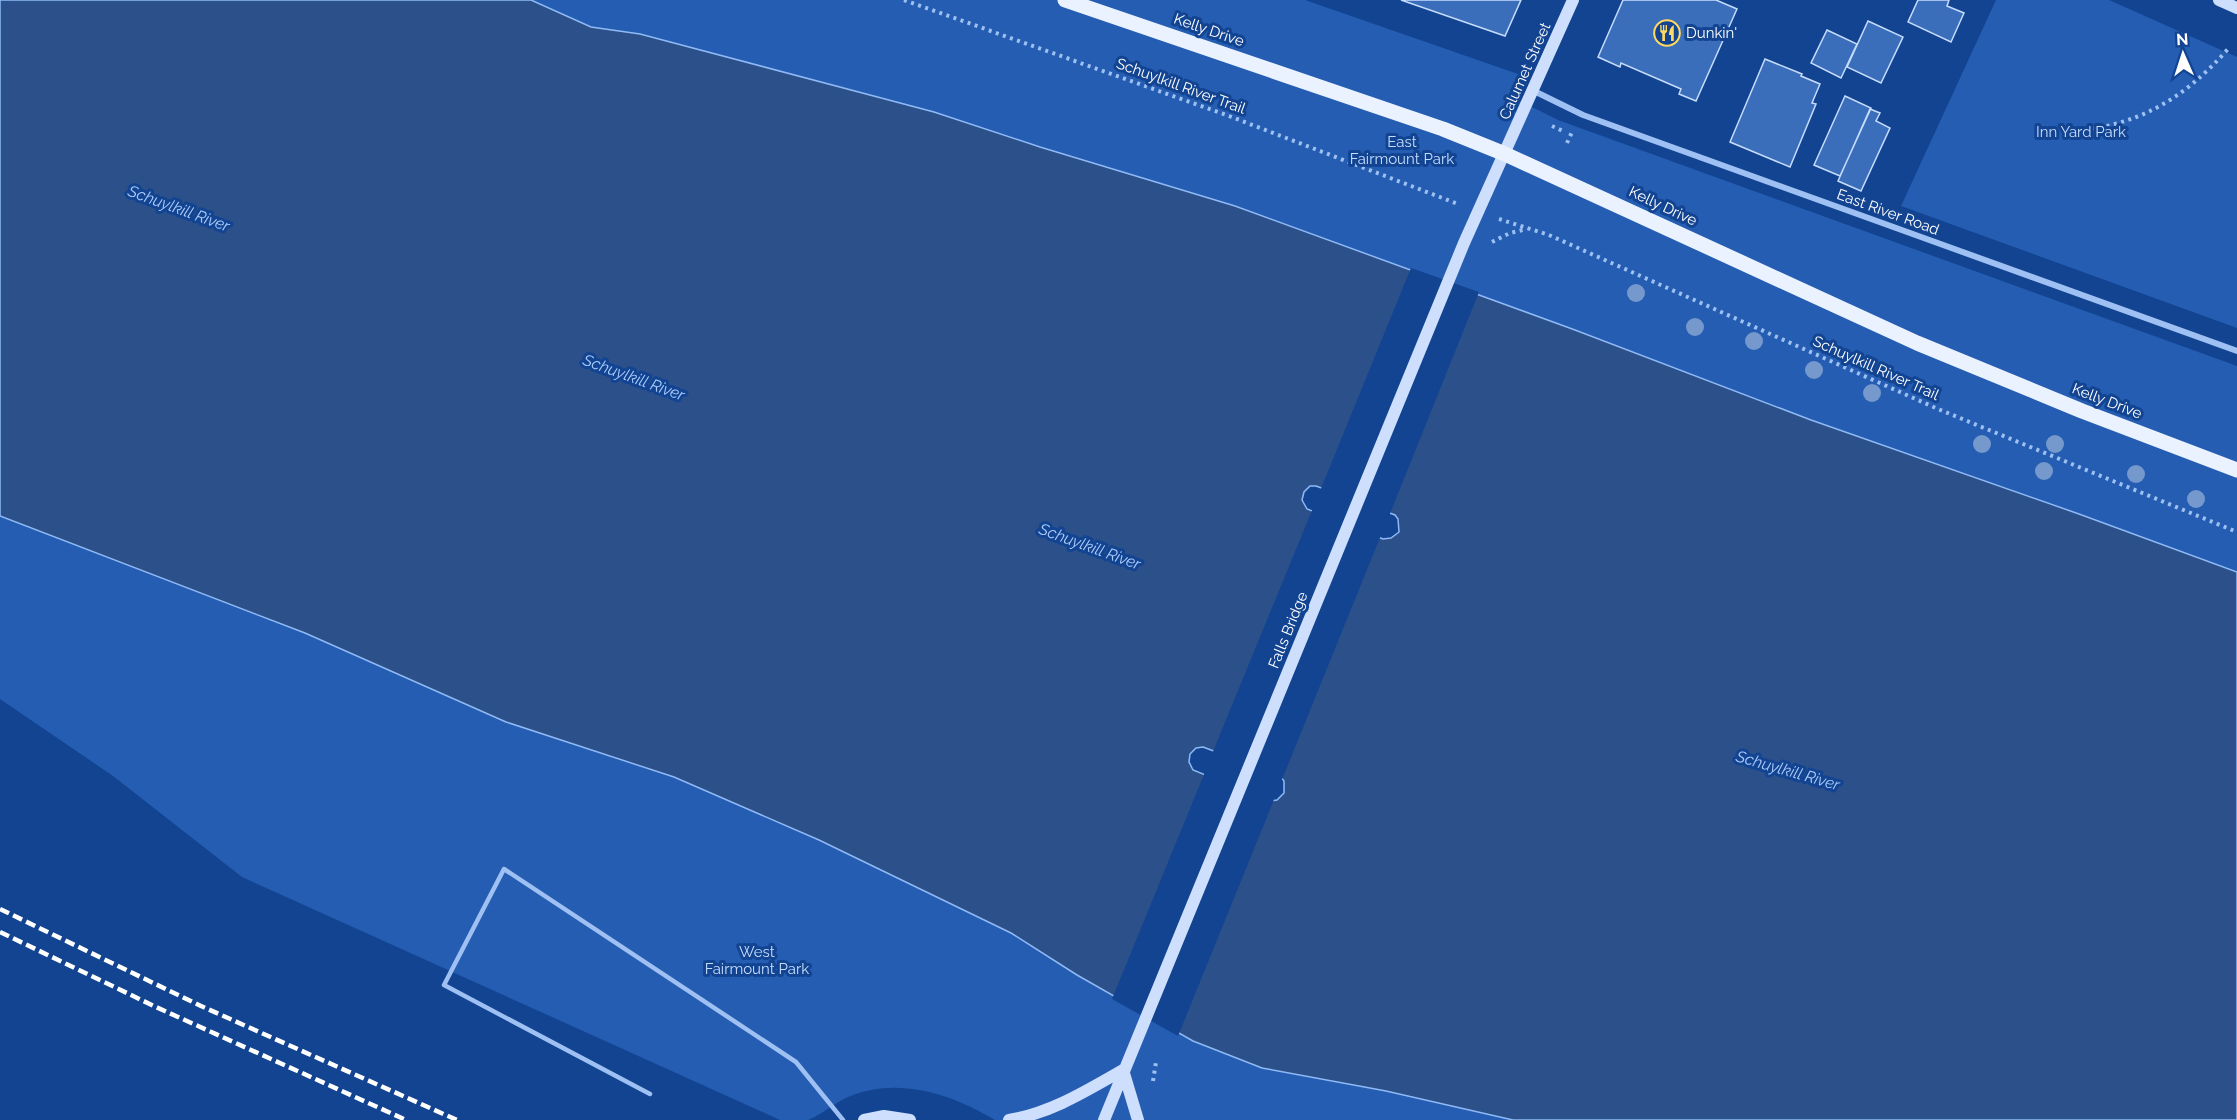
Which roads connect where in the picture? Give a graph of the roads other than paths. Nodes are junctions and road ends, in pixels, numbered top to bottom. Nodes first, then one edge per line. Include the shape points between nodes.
1 (1065, 0) edge
2 (1573, 0) edge
3 (2219, 0) edge
4 (2237, 8) edge
5 (1534, 91) junction
6 (1505, 154) junction
7 (2237, 351) edge
8 (2237, 470) edge
9 (1123, 1070) junction
10 (650, 1094) dead end
11 (843, 1120) edge
12 (864, 1120) edge
13 (910, 1120) edge
14 (1009, 1120) edge
15 (1104, 1120) edge
16 (1138, 1120) edge

1 - 6 main road, Kelly Drive via 1443,129
2 - 5 main road, Calumet Street
3 - 4 main road
5 - 6 main road, Calumet Street
5 - 7 street, East River Road via 1583,115
6 - 8 main road, Kelly Drive via 1917,343
6 - 9 main road, Falls Bridge via 1464,243
9 - 14 main road via 1053,1108
9 - 15 main road, Falls Bridge
9 - 16 main road
10 - 11 lane via 444,985 504,869 796,1062
12 - 13 main road via 884,1116

